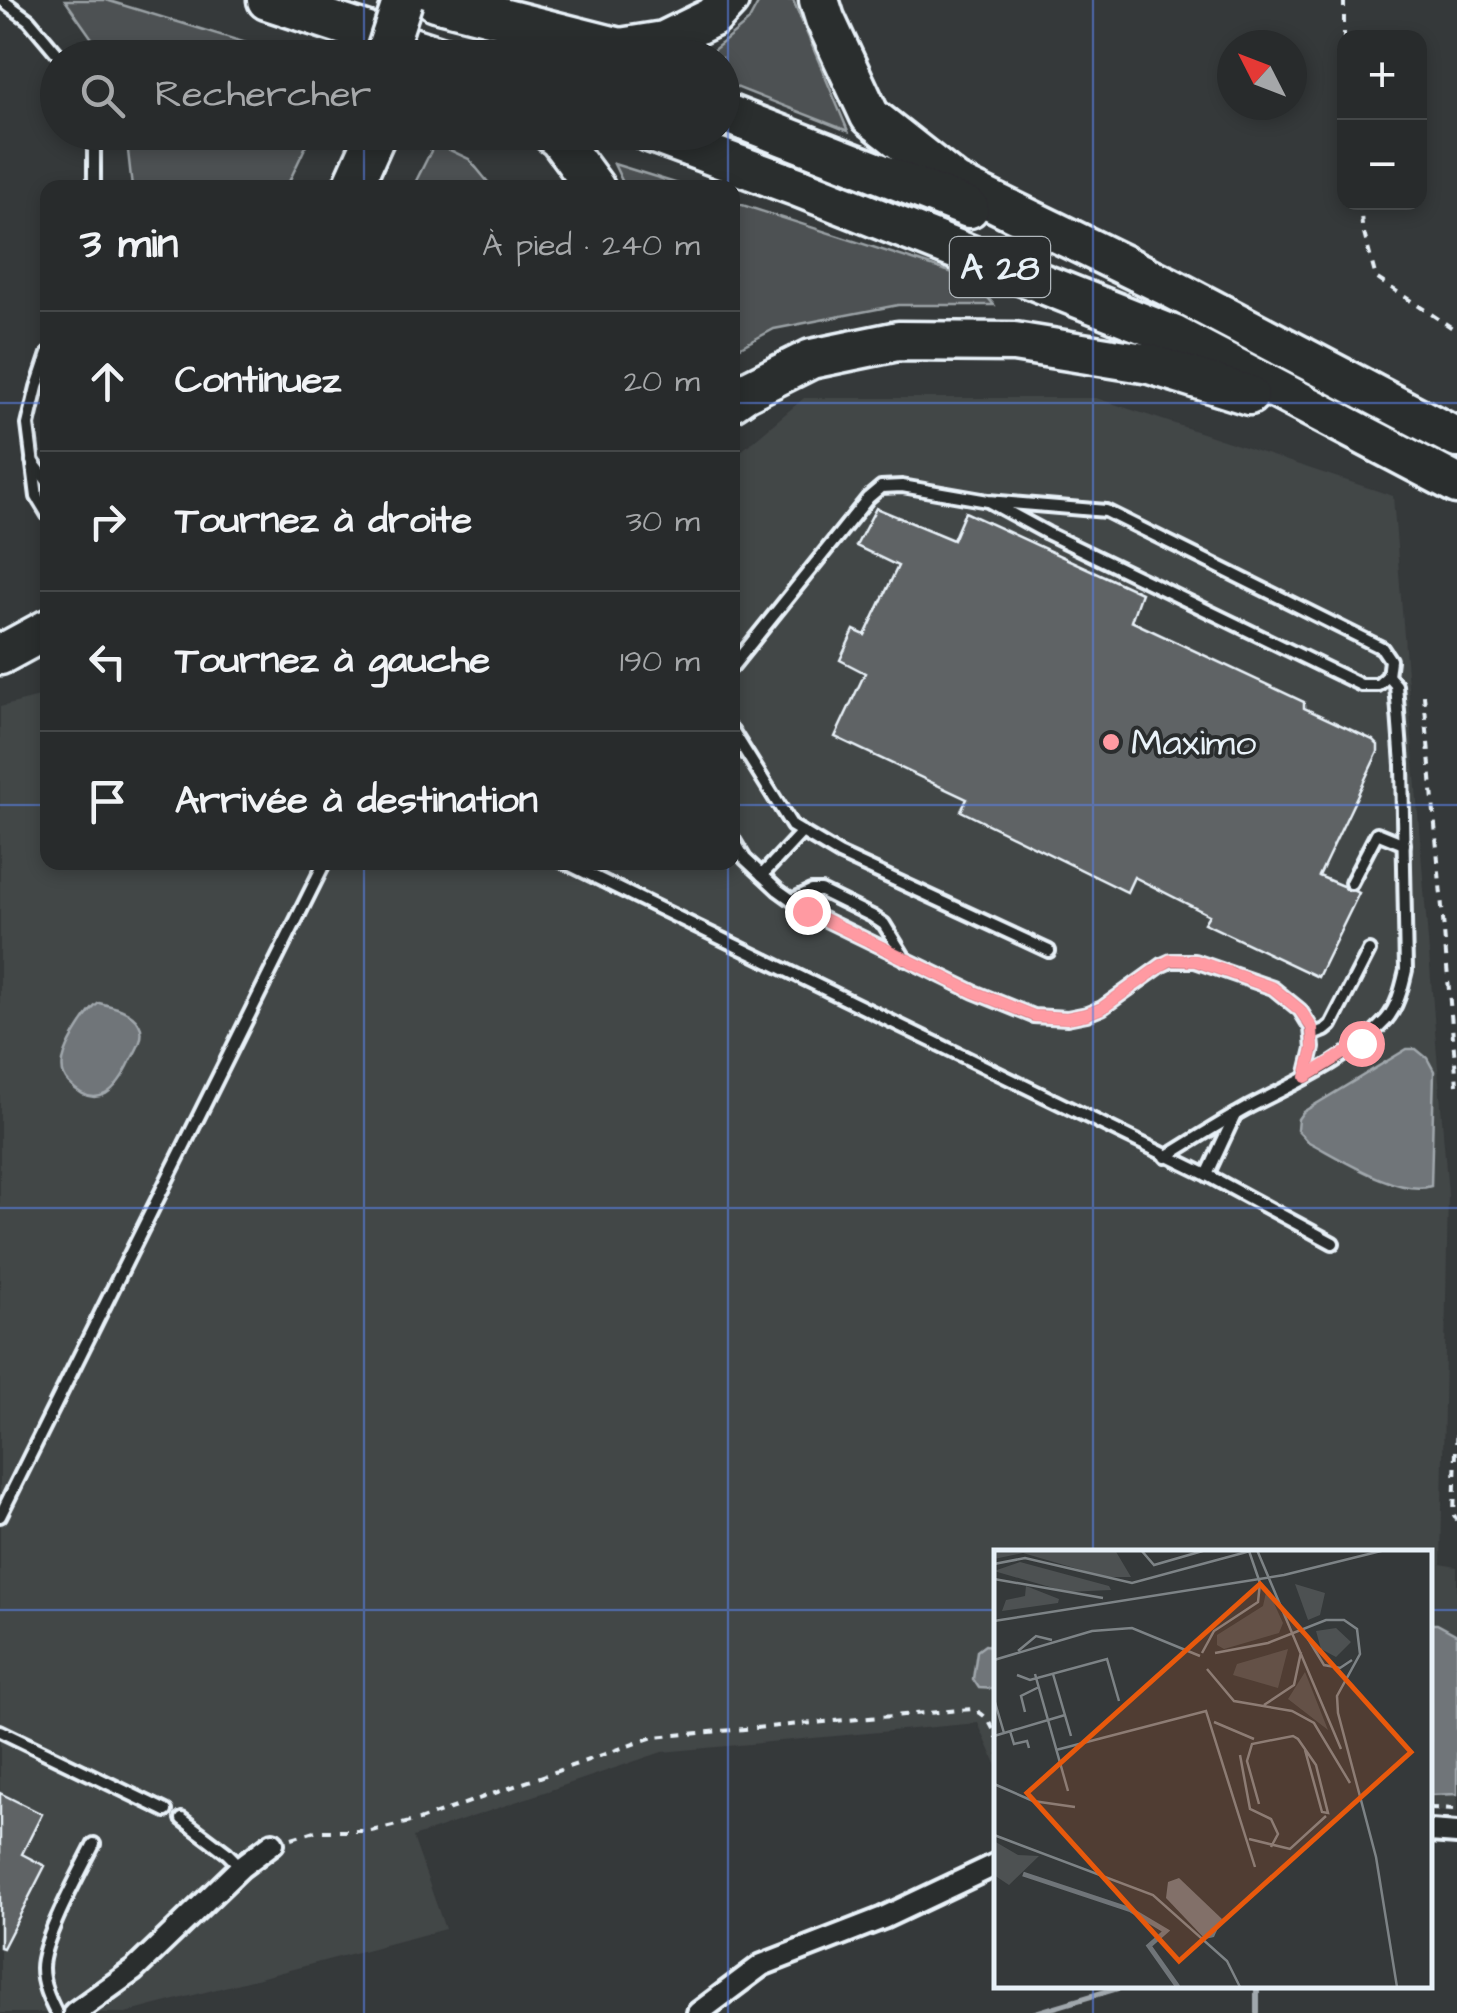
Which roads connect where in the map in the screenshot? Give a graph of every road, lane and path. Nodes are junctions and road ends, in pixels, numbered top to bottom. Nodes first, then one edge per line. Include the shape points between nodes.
1 (2, 0) edge
2 (268, 0) edge
3 (403, 0) edge
4 (422, 0) edge
5 (433, 0) edge
6 (728, 0) edge
7 (819, 0) edge
8 (1344, 0) edge
9 (1344, 30) edge
10 (46, 40) edge
11 (382, 40) edge
12 (390, 40) edge
13 (426, 40) edge
14 (535, 40) edge
15 (589, 40) edge
16 (668, 40) edge
17 (740, 119) edge
18 (94, 150) edge
19 (348, 150) edge
20 (369, 150) edge
21 (566, 150) edge
22 (698, 150) edge
23 (94, 180) edge
24 (335, 180) edge
25 (356, 180) edge
26 (589, 180) edge
27 (1361, 210) edge
28 (1167, 286) junction
29 (1457, 331) edge
30 (40, 376) edge
31 (740, 395) edge
32 (1342, 424) junction
33 (1457, 438) edge
34 (32, 460) junction
35 (40, 471) edge
36 (1457, 484) edge
37 (988, 501) junction
38 (40, 502) edge
39 (40, 634) edge
40 (40, 650) edge
41 (0, 656) edge
42 (740, 657) edge
43 (0, 668) edge
44 (1388, 676) junction
45 (1424, 695) dead end
46 (740, 743) edge
47 (802, 832) junction
48 (1404, 844) junction
49 (740, 851) edge
50 (321, 870) edge
51 (580, 870) edge
52 (762, 875) junction
53 (1351, 883) dead end
54 (792, 900) junction
55 (1049, 951) dead end
56 (1369, 951) dead end
57 (906, 960) junction
58 (1312, 1035) junction
59 (1306, 1077) junction
60 (1457, 1085) edge
61 (1236, 1114) junction
62 (1166, 1156) junction
63 (1207, 1175) junction
64 (1333, 1244) dead end
65 (1457, 1419) edge
66 (0, 1516) edge
67 (1457, 1520) edge
68 (0, 1731) edge
69 (994, 1733) edge
70 (1432, 1808) edge
71 (1457, 1809) edge
72 (166, 1810) dead end
73 (182, 1819) dead end
74 (1432, 1831) edge
75 (1457, 1833) edge
76 (273, 1843) joint
77 (94, 1844) dead end
78 (994, 1865) edge
79 (241, 1867) junction
80 (56, 2013) edge
81 (74, 2013) edge
82 (698, 2013) edge

1 - 10 lane
2 - 11 highway
3 - 12 highway, bridge
4 - 13 highway
5 - 14 highway
5 - 15 highway
6 - 16 highway via 713,17
7 - 28 highway via 870,116 954,182
8 - 9 path
17 - 28 highway, A 28
18 - 23 lane
19 - 24 highway
20 - 25 highway
21 - 26 highway
22 - 32 highway, A 28 via 1175,336
27 - 29 path via 1376,278
28 - 33 highway, A 28
30 - 34 lane via 28,425
31 - 32 highway via 811,360 898,340 1014,342 1150,364
32 - 36 highway, A 28
34 - 35 lane
34 - 38 lane
37 - 42 lane via 881,488
37 - 44 lane via 1361,685 1378,685
37 - 44 lane via 1106,511 1382,648 1390,660
39 - 41 highway
40 - 43 highway
44 - 48 lane via 1396,686
45 - 60 path
46 - 47 lane
47 - 52 lane
47 - 55 lane
48 - 53 lane via 1376,833
48 - 59 lane via 1406,970 1399,998 1361,1043
49 - 52 lane
50 - 66 lane
51 - 62 lane
52 - 54 lane
54 - 57 lane
54 - 57 lane via 822,892 872,916
56 - 58 lane via 1331,1024
57 - 58 lane via 1034,1016 1067,1018 1102,1008 1171,960 1196,961 1273,988 1300,1010
58 - 59 lane
59 - 61 lane
61 - 62 lane
61 - 63 lane
62 - 63 lane
63 - 64 lane
65 - 67 path
68 - 72 lane
69 - 76 path via 983,1713 972,1709 654,1737 419,1820
70 - 71 path
73 - 79 lane
74 - 75 street
76 - 79 street
77 - 80 lane via 42,1964
78 - 82 street via 762,1965
79 - 81 street via 134,1970

